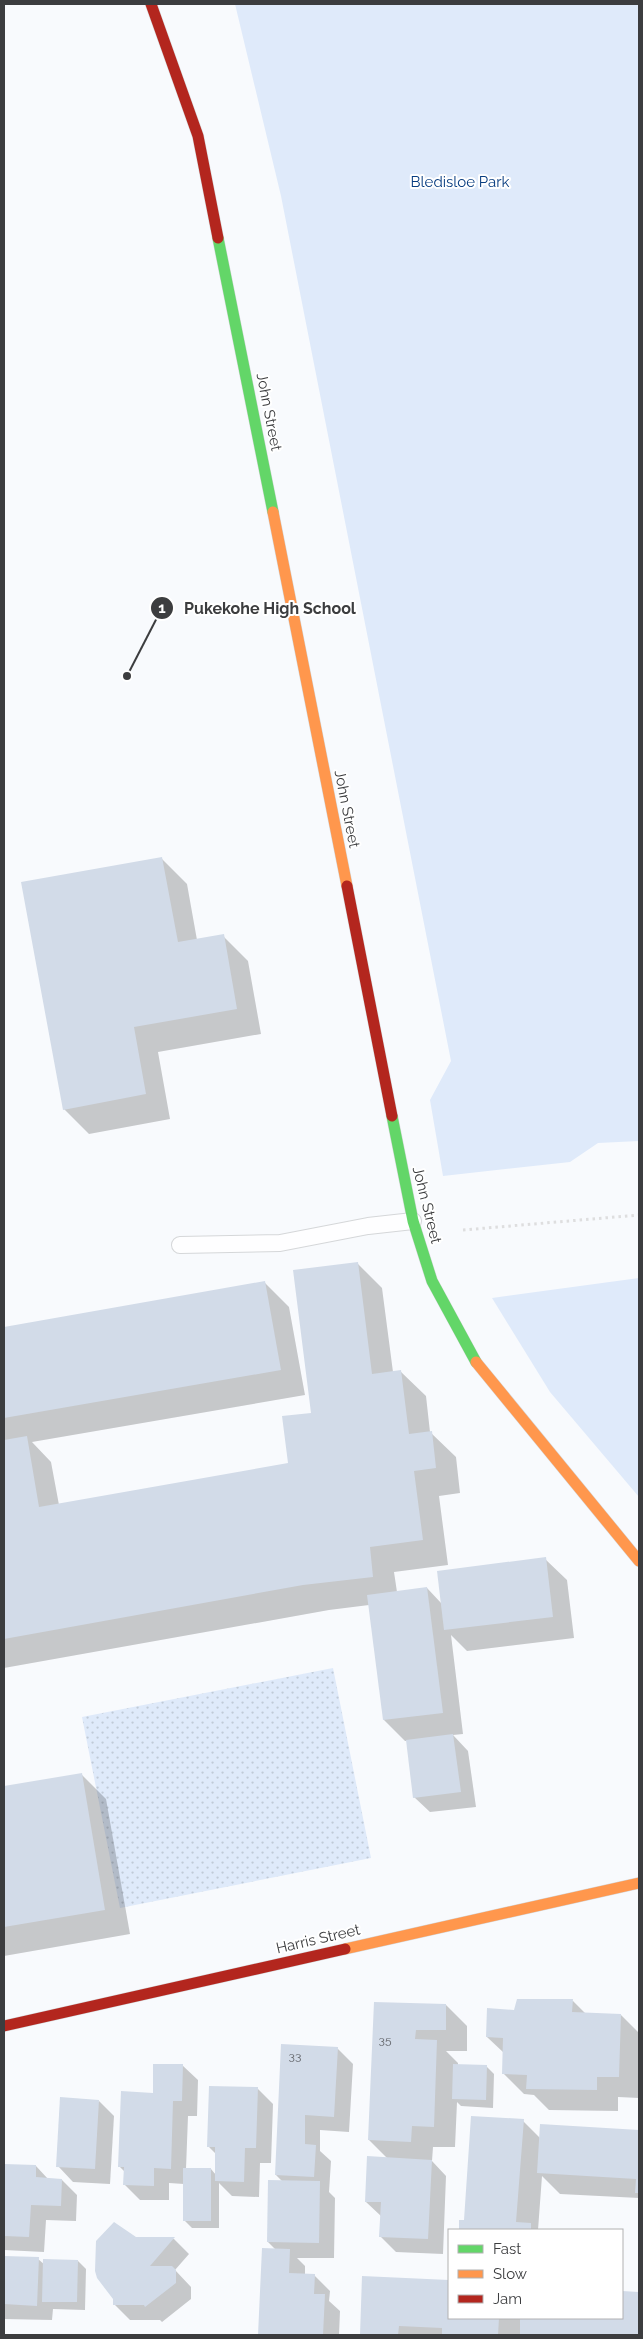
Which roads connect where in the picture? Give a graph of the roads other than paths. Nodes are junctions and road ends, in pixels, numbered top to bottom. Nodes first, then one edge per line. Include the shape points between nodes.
1 (151, 4) edge
2 (413, 1222) junction
3 (180, 1245) dead end
4 (639, 1561) edge
5 (639, 1883) edge
6 (4, 2026) edge

1 - 2 street, John Street via 198,136
2 - 3 lane via 368,1226 280,1243
2 - 4 street, John Street via 432,1281 472,1357
5 - 6 street, Harris Street

